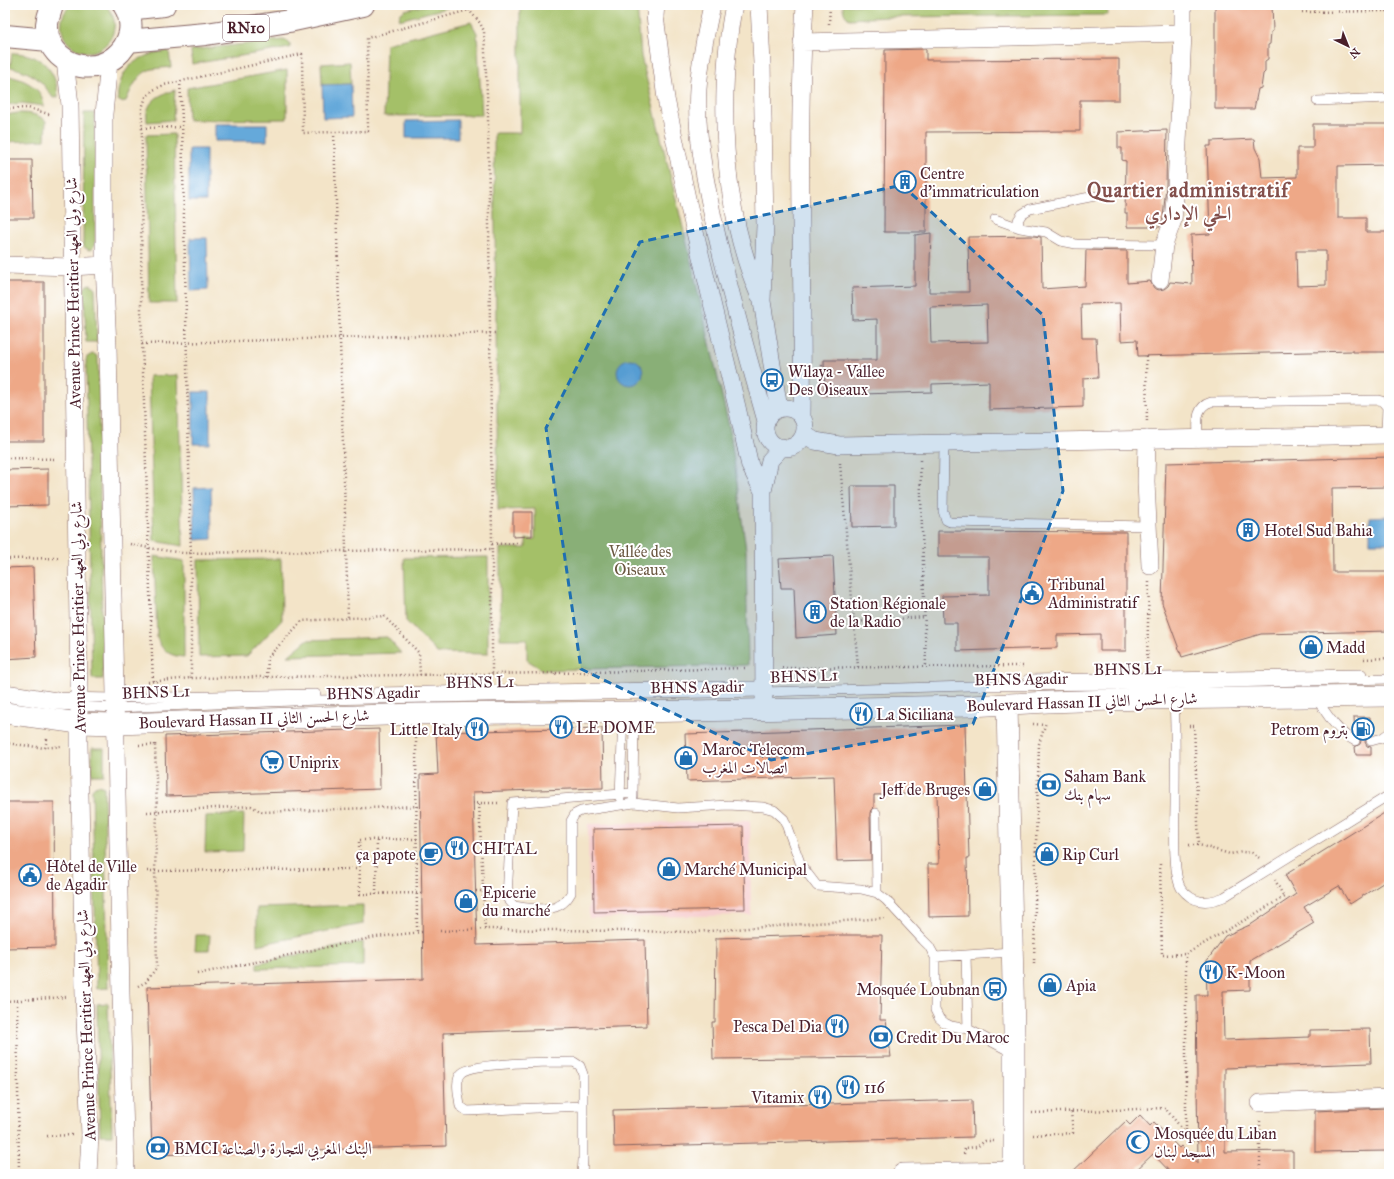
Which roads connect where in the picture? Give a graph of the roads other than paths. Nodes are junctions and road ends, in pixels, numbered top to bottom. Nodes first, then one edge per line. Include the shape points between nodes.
1 (52, 5) edge
2 (164, 5) edge
3 (363, 5) edge
4 (656, 5) edge
5 (712, 5) edge
6 (734, 5) edge
7 (759, 5) edge
8 (805, 5) edge
9 (1183, 5) edge
10 (125, 7) edge
11 (1183, 33) junction
12 (5, 36) edge
13 (49, 40) junction
14 (127, 41) junction
15 (802, 42) junction
16 (65, 60) junction
17 (109, 62) junction
18 (1389, 98) edge
19 (1318, 101) dead end
20 (1095, 196) dead end
21 (995, 219) dead end
22 (1020, 228) junction
23 (1164, 245) junction
24 (5, 265) edge
25 (104, 265) junction
26 (72, 267) junction
27 (1160, 280) dead end
28 (762, 301) junction
29 (779, 408) junction
30 (802, 417) junction
31 (766, 421) junction
32 (804, 434) junction
33 (1388, 435) edge
34 (1198, 438) junction
35 (1147, 439) junction
36 (944, 443) junction
37 (782, 447) junction
38 (763, 491) junction
39 (1149, 526) junction
40 (1150, 566) road end
41 (1389, 673) edge
42 (1389, 679) edge
43 (5, 689) edge
44 (764, 696) junction
45 (1389, 696) edge
46 (5, 697) edge
47 (1315, 697) junction
48 (1174, 699) junction
49 (1007, 704) junction
50 (79, 709) junction
51 (116, 710) junction
52 (629, 712) junction
53 (5, 713) edge
54 (1389, 733) edge
55 (1355, 740) dead end
56 (1371, 741) dead end
57 (620, 793) junction
58 (633, 793) junction
59 (1389, 795) edge
60 (634, 803) junction
61 (620, 806) junction
62 (876, 814) dead end
63 (876, 893) junction
64 (1012, 952) junction
65 (966, 955) junction
66 (935, 957) junction
67 (968, 1029) junction
68 (1014, 1053) junction
69 (1389, 1098) edge
70 (1260, 1102) road end
71 (583, 1106) junction
72 (1014, 1173) edge
73 (88, 1174) edge
74 (126, 1174) edge
75 (582, 1174) edge
76 (903, 1174) edge

1 - 13 main road via 48,16
2 - 10 main road
3 - 14 main road, RN10 via 289,21 206,34
4 - 38 street via 655,16 666,99 688,203 750,466
5 - 31 street via 698,89 706,188 728,285
6 - 28 street via 726,64 724,122 727,172 741,245
7 - 28 street via 765,225
8 - 15 street
9 - 11 street
10 - 14 main road via 129,20
11 - 15 street
11 - 23 street via 1173,220
12 - 13 main road
13 - 16 main road
14 - 17 main road
15 - 30 street
16 - 17 main road via 77,66 88,67
16 - 26 street, Avenue Prince Heritier شارع ولي العهد via 70,106
17 - 25 street, Avenue Prince Heritier شارع ولي العهد via 104,114
18 - 19 lane
20 - 22 lane via 1030,209 1018,220
21 - 22 lane
22 - 23 lane via 1046,232 1061,241 1076,244
23 - 27 street
24 - 26 street
25 - 26 street
25 - 51 street, Avenue Prince Heritier شارع ولي العهد
26 - 50 street, Avenue Prince Heritier شارع ولي العهد
28 - 29 street
29 - 30 street via 796,411
29 - 31 street via 771,413
30 - 32 street
31 - 37 street via 765,430 768,438
32 - 36 street via 815,441 839,445
32 - 37 street via 799,442 791,447
33 - 34 street
33 - 34 lane via 1387,407 1378,400 1211,402 1205,404 1198,413
34 - 35 street
35 - 36 street
35 - 39 street
36 - 39 lane via 943,511 946,520 950,522
37 - 38 street via 770,460
38 - 44 street
39 - 40 street
41 - 44 lane, BHNS Agadir via 1147,676
42 - 44 lane, BHNS L1 via 969,686
43 - 50 lane via 57,697
44 - 49 street, Boulevard Hassan II شارع الحسن الثاني via 970,706
44 - 51 lane, BHNS L1 via 318,700
44 - 51 lane, BHNS Agadir via 555,689
44 - 52 street, Boulevard Hassan II شارع الحسن الثاني
45 - 47 street, Boulevard Hassan II شارع الحسن الثاني
46 - 50 lane
47 - 48 street, Boulevard Hassan II شارع الحسن الثاني
47 - 55 lane via 1335,726
48 - 49 street, Boulevard Hassan II شارع الحسن الثاني
48 - 59 lane via 1177,874 1180,886 1188,896 1200,902 1212,902 1224,897
49 - 64 street
50 - 51 street, Boulevard Hassan II شارع الحسن الثاني
50 - 53 street
50 - 73 street, Avenue Prince Heritier شارع ولي العهد via 84,996 90,1135
51 - 52 street, Boulevard Hassan II شارع الحسن الثاني via 416,714
51 - 74 street, Avenue Prince Heritier شارع ولي العهد
52 - 57 lane
52 - 58 lane
54 - 56 lane
57 - 58 lane
57 - 61 lane
57 - 61 lane via 512,803 507,898 514,906 556,907 566,902 572,892 570,821 581,811
58 - 60 lane
60 - 61 lane
60 - 63 lane via 678,808 728,805 774,810 784,819 801,865 817,886 861,889
62 - 63 lane
63 - 66 lane via 886,900 929,946
64 - 65 lane
64 - 68 street
65 - 66 lane
65 - 67 lane
66 - 67 lane via 937,1015 951,1026
67 - 68 lane
68 - 72 street
69 - 70 street
71 - 71 lane via 583,1074 580,1066 574,1062 476,1067 462,1073 458,1079 460,1106 468,1111
71 - 75 lane
72 - 76 street

